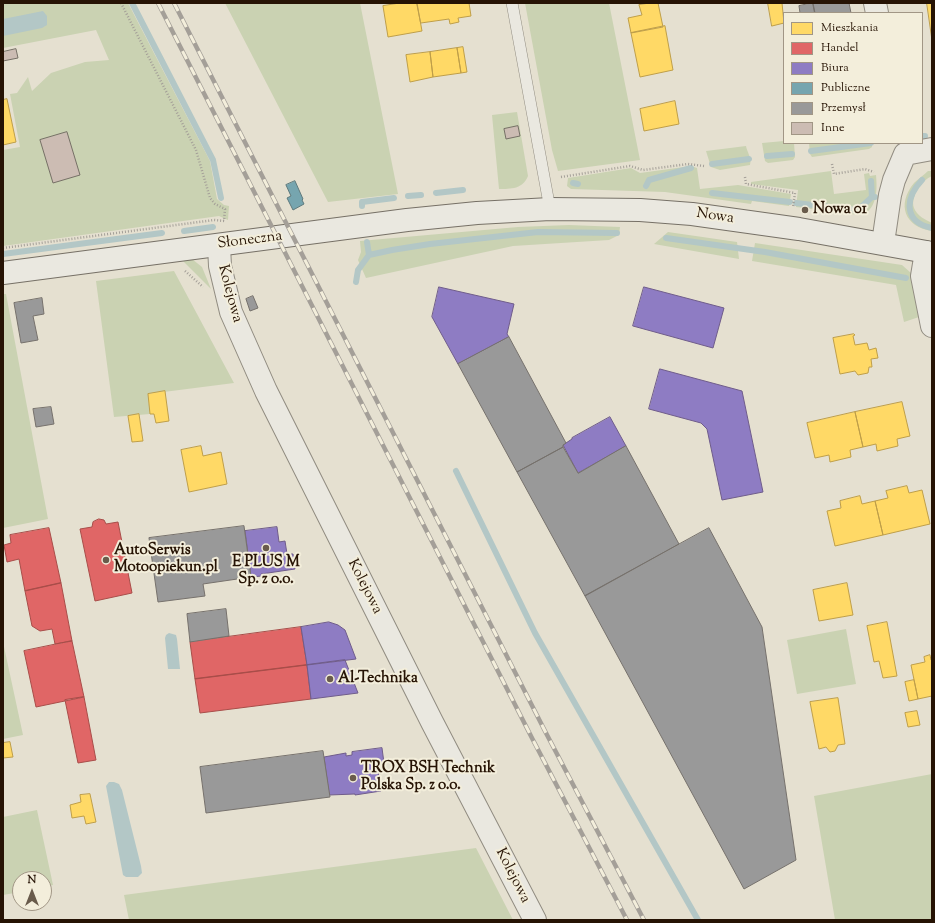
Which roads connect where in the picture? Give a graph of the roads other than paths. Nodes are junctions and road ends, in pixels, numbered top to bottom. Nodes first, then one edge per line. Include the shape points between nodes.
1 (512, 3) edge
2 (904, 148) edge
3 (932, 149) edge
4 (550, 209) junction
5 (496, 212) joint
6 (883, 244) junction
7 (219, 246) junction
8 (929, 252) edge
9 (3, 273) edge
10 (932, 326) edge
11 (535, 920) edge

1 - 4 lane
2 - 3 street
2 - 6 street via 892,188
4 - 5 street, Nowa
4 - 6 street, Nowa via 640,210 692,214
5 - 7 street, Słoneczna via 407,220
6 - 8 street, Nowa
7 - 9 street, Słoneczna
7 - 11 street, Kolejowa via 220,266 231,312 266,391 432,722
8 - 10 street via 922,276

